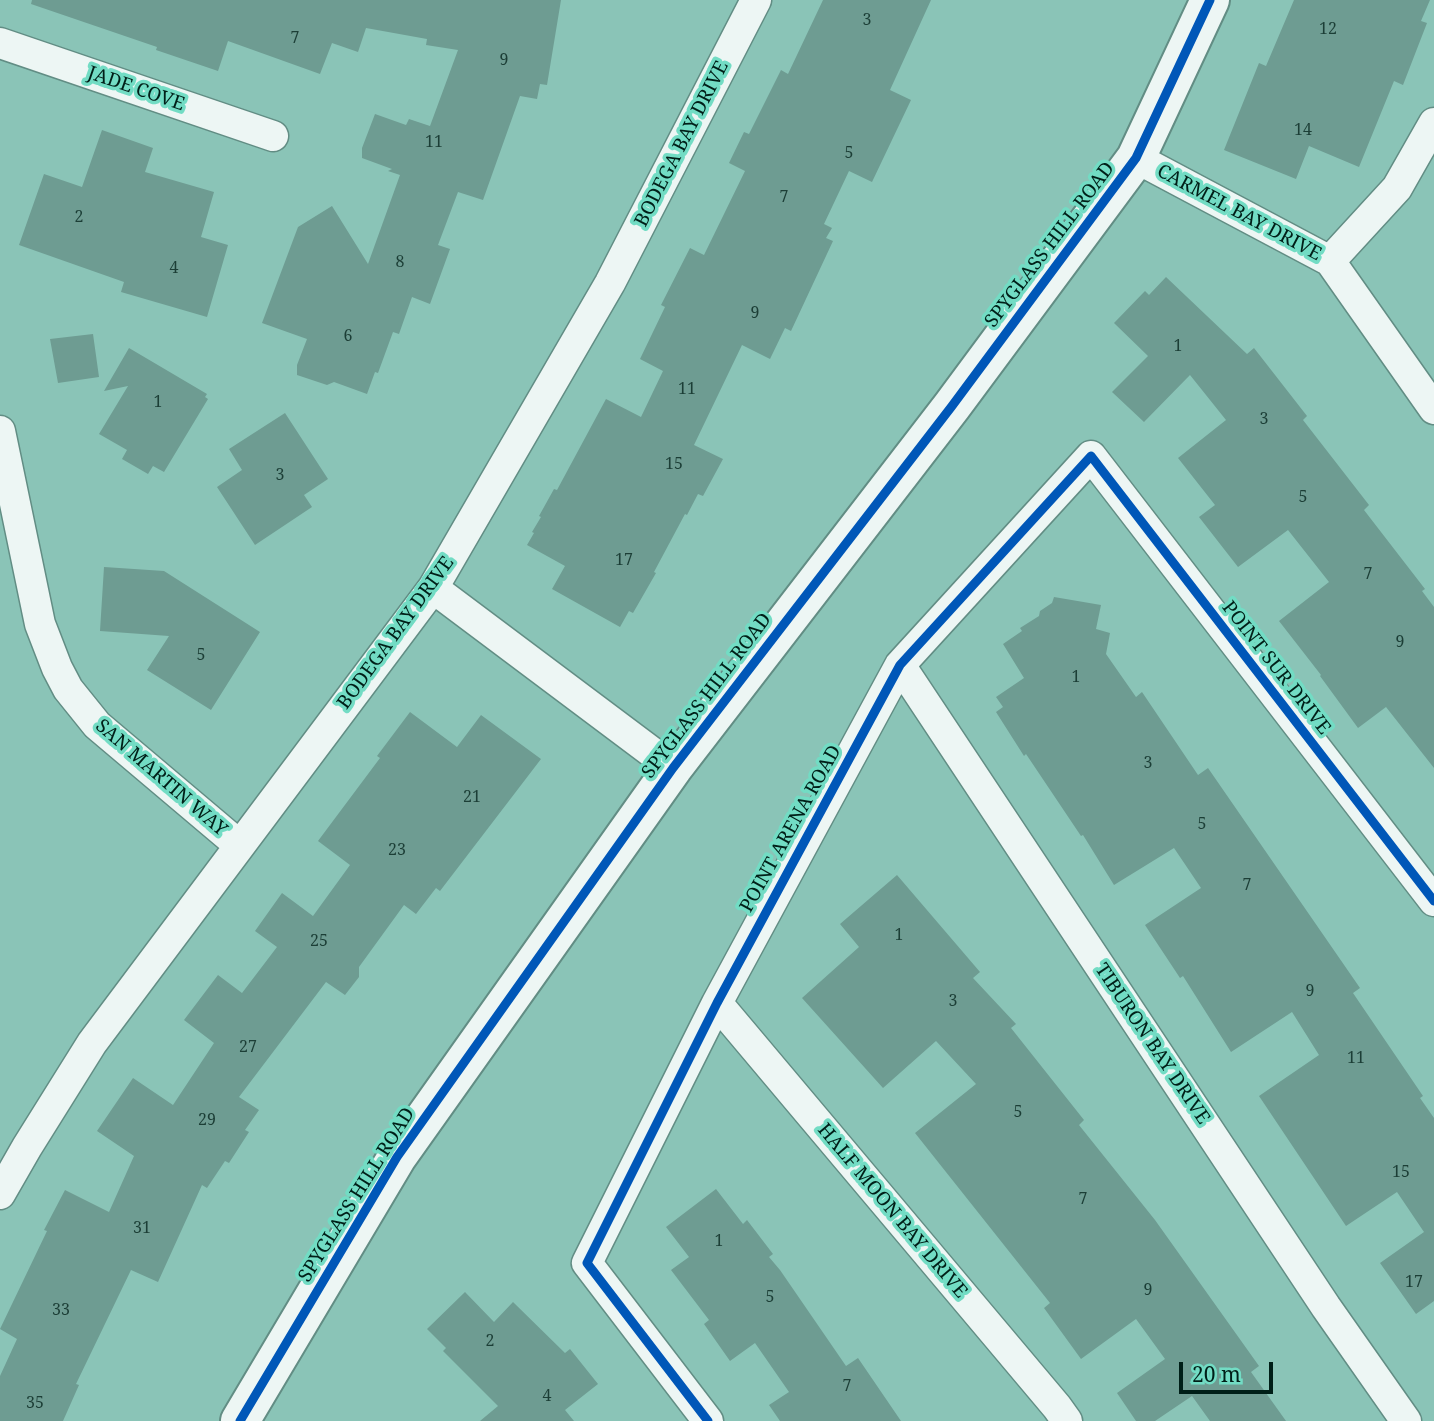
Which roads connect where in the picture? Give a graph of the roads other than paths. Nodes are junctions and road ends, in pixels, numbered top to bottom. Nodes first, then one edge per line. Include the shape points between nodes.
1 (756, 0) edge
2 (1210, 0) edge
3 (0, 43) edge
4 (1434, 123) edge
5 (273, 136) dead end
6 (1136, 158) junction
7 (1331, 261) junction
8 (1434, 409) edge
9 (0, 431) edge
10 (1091, 456) joint
11 (433, 588) junction
12 (901, 665) junction
13 (673, 768) junction
14 (239, 845) junction
15 (1434, 901) edge
16 (717, 1003) junction
17 (0, 1194) edge
18 (243, 1420) edge
19 (708, 1421) edge
20 (1066, 1421) edge
21 (1406, 1421) edge

1 - 11 street, BODEGA BAY DRIVE via 610,283
2 - 6 main road, SPYGLASS HILL ROAD
3 - 5 street, JADE COVE
4 - 7 street via 1397,188
6 - 7 street, CARMEL BAY DRIVE
6 - 13 main road, SPYGLASS HILL ROAD
7 - 8 street, CARMEL BAY DRIVE
9 - 14 street, SAN MARTIN WAY via 40,624 68,689 97,725
10 - 12 street, POINT ARENA ROAD
10 - 15 street, POINT SUR DRIVE
11 - 13 street
11 - 14 street, BODEGA BAY DRIVE
12 - 16 street, POINT ARENA ROAD
12 - 21 street, TIBURON BAY DRIVE via 1318,1296
13 - 18 main road, SPYGLASS HILL ROAD via 397,1157
14 - 17 street, BODEGA BAY DRIVE via 92,1043
16 - 19 street, POINT ARENA ROAD via 587,1263
16 - 20 street, HALF MOON BAY DRIVE

